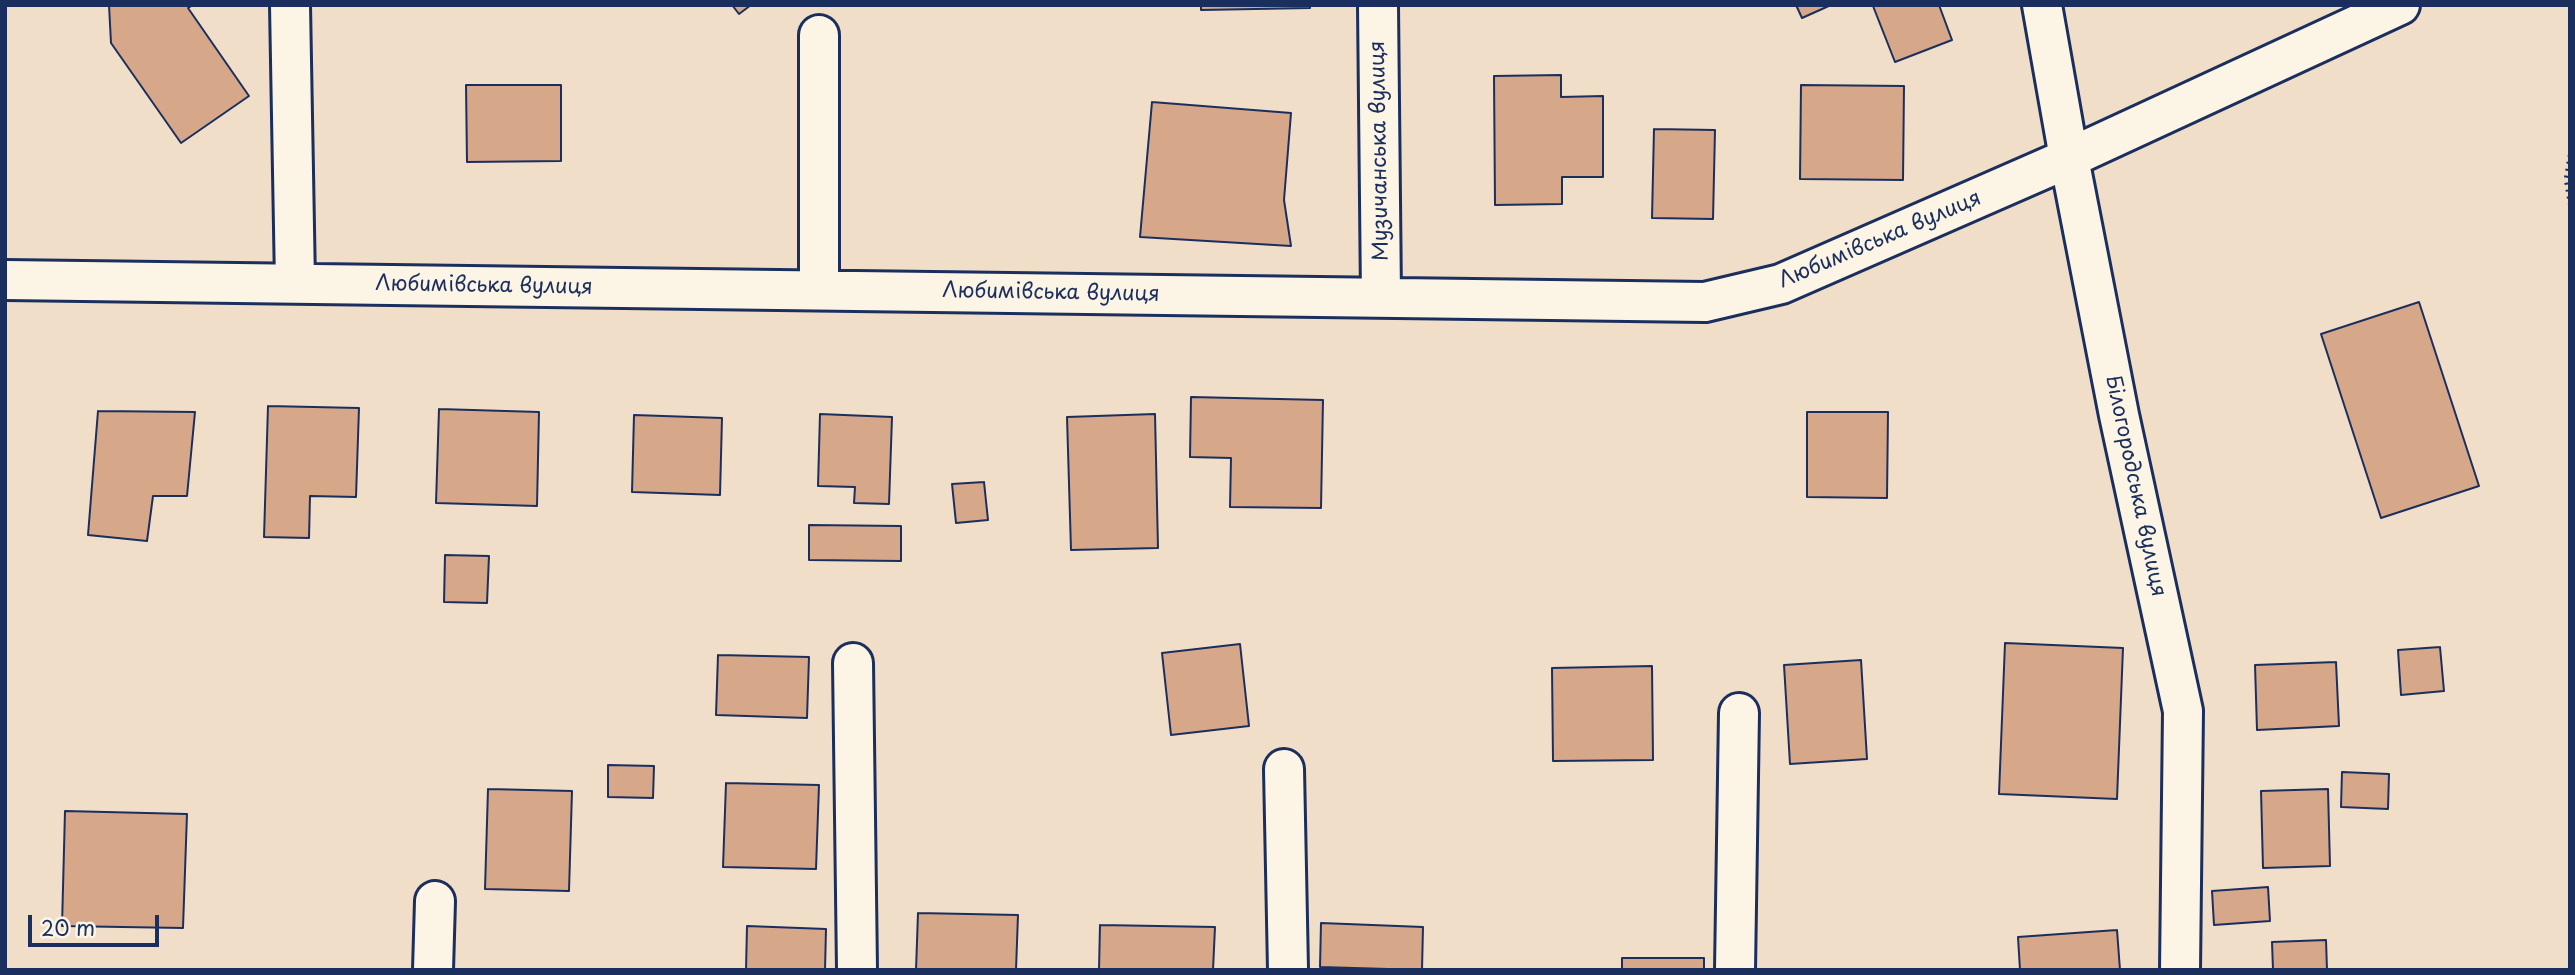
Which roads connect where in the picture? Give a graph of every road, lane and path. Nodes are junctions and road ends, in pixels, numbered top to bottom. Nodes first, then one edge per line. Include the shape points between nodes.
1 (290, 5) edge
2 (1378, 5) edge
3 (2042, 5) edge
4 (2400, 5) edge
5 (819, 35) dead end
6 (2570, 155) edge
7 (2069, 158) junction
8 (2570, 204) edge
9 (5, 280) edge
10 (295, 283) junction
11 (819, 290) junction
12 (1381, 297) junction
13 (853, 663) dead end
14 (1739, 713) dead end
15 (1284, 769) dead end
16 (435, 901) dead end
17 (433, 970) edge
18 (858, 970) edge
19 (1288, 970) edge
20 (1735, 970) edge
21 (2180, 970) edge

1 - 10 street
2 - 12 street, Музичанська вулиця
3 - 7 street, Білогородська вулиця
4 - 7 street, Любимівська вулиця
5 - 11 street
6 - 8 path via 2566,178
7 - 12 street, Любимівська вулиця via 1782,284 1706,302
7 - 21 street, Білогородська вулиця via 2183,710
9 - 10 street, Любимівська вулиця
10 - 11 street, Любимівська вулиця
11 - 12 street, Любимівська вулиця
13 - 18 street
14 - 20 street
15 - 19 street
16 - 17 street

